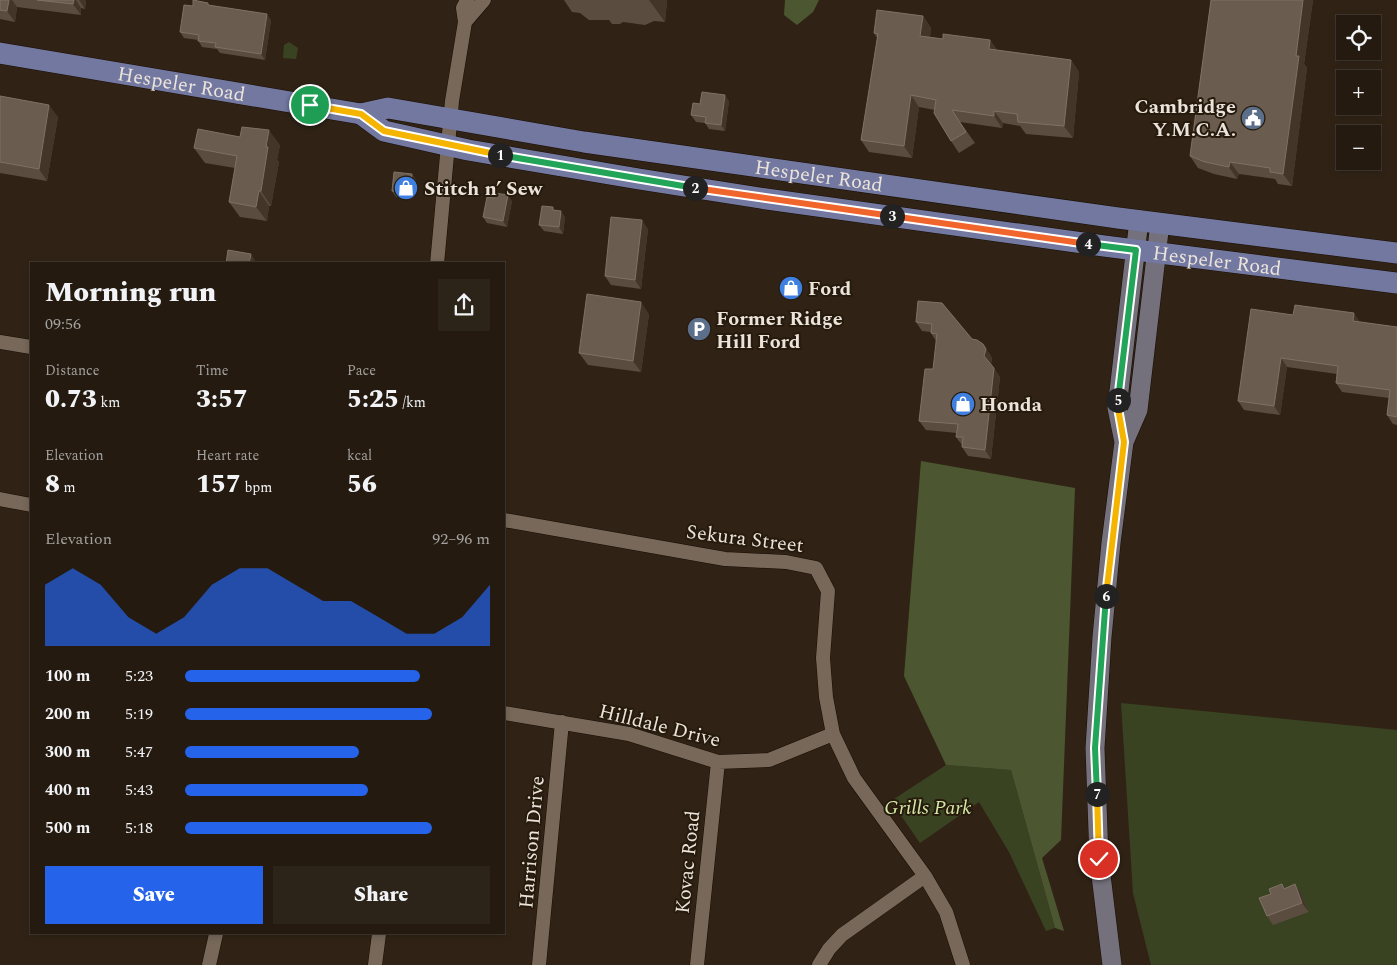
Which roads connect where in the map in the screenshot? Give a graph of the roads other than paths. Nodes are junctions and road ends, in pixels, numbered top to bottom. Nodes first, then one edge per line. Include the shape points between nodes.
1 (467, 0) edge
2 (484, 0) edge
3 (465, 22) junction
4 (0, 53) edge
5 (361, 114) junction
6 (450, 118) junction
7 (447, 145) junction
8 (1139, 220) junction
9 (1160, 223) junction
10 (1146, 252) junction
11 (1397, 254) edge
12 (437, 262) edge
13 (1397, 283) edge
14 (0, 342) edge
15 (30, 347) edge
16 (0, 499) edge
17 (30, 505) edge
18 (505, 520) edge
19 (505, 712) edge
20 (562, 722) junction
21 (833, 734) junction
22 (718, 762) junction
23 (925, 876) junction
24 (216, 934) edge
25 (379, 934) edge
26 (209, 965) edge
27 (375, 965) edge
28 (539, 965) edge
29 (697, 965) edge
30 (819, 965) edge
31 (963, 965) edge
32 (1112, 965) edge

1 - 3 street via 463,8
2 - 3 street
3 - 6 street
4 - 5 main road, Hespeler Road
5 - 6 main road, Hespeler Road via 388,108
5 - 7 main road, Hespeler Road via 384,131
6 - 7 street
6 - 8 main road, Hespeler Road via 584,142
7 - 10 main road, Hespeler Road via 751,197
7 - 12 street
8 - 9 main road, Hespeler Road
8 - 10 main road
9 - 10 main road
9 - 11 main road, Hespeler Road
10 - 13 main road, Hespeler Road
10 - 32 main road via 1138,410 1124,442 1111,543 1095,748 1099,859
14 - 15 street
16 - 17 street
18 - 21 street, Sekura Street via 725,559 786,562 816,568 828,591 823,658
19 - 20 street, Hilldale Drive
20 - 22 street, Hilldale Drive via 629,734
20 - 28 street, Harrison Drive
21 - 22 street, Hilldale Drive via 769,760
21 - 23 street, Sekura Street via 854,778
22 - 29 street, Kovac Road
23 - 30 street via 842,935
23 - 31 street, Sekura Street via 946,912
24 - 26 street
25 - 27 street

